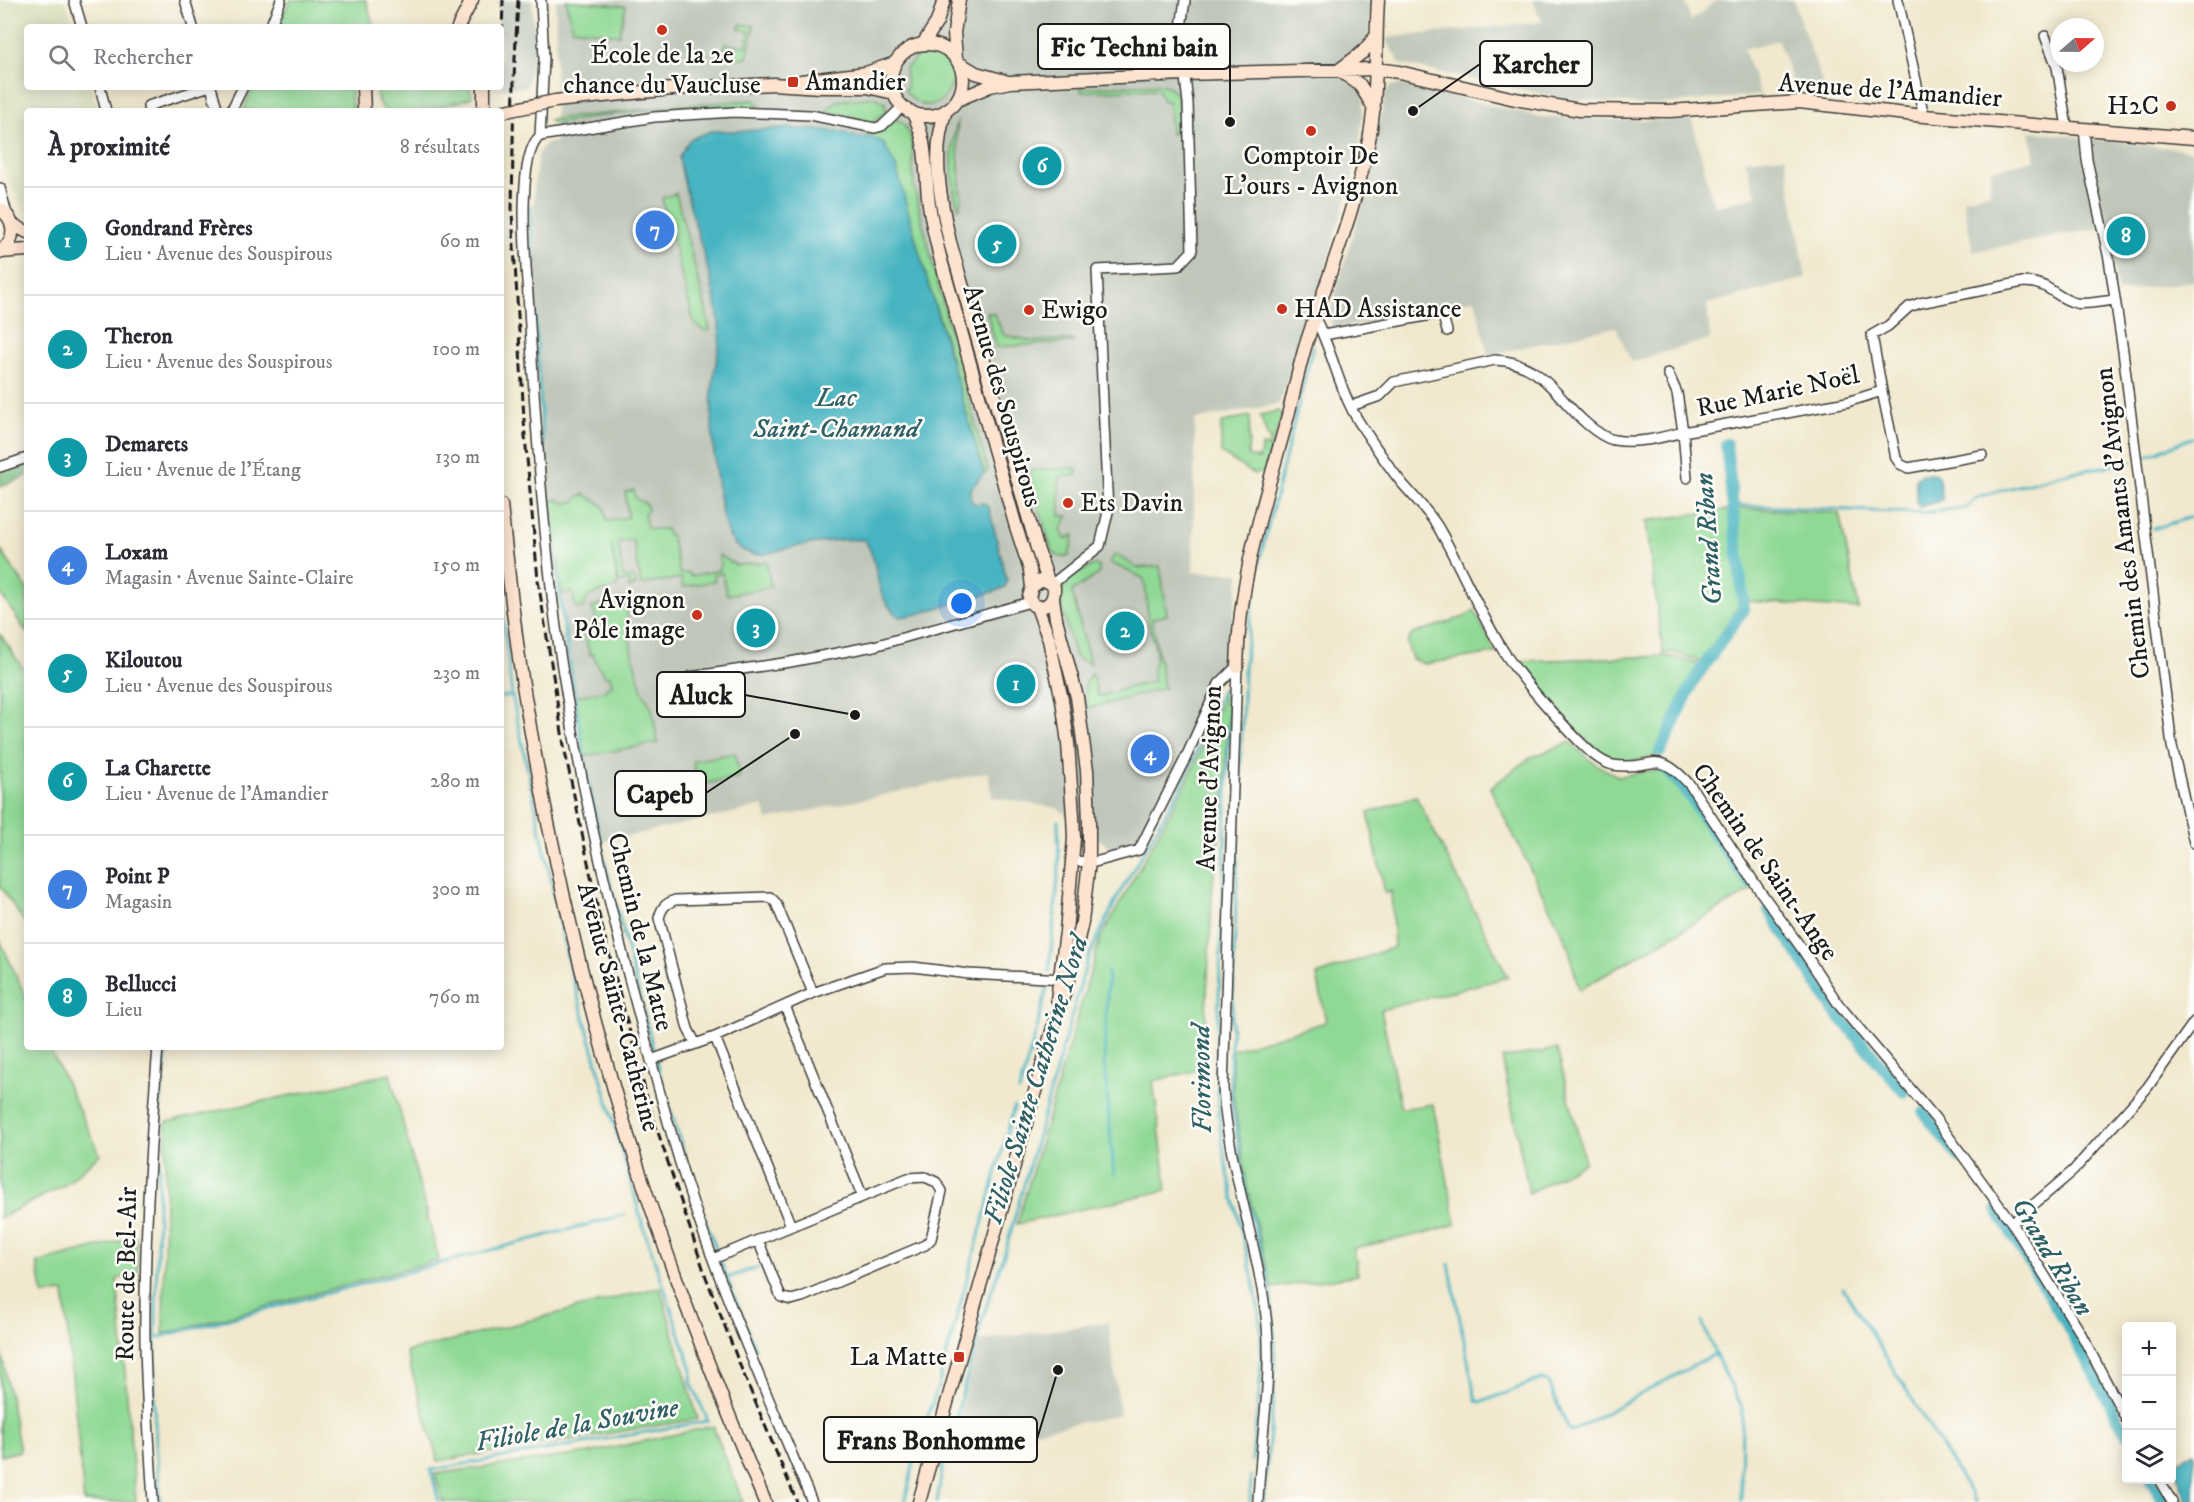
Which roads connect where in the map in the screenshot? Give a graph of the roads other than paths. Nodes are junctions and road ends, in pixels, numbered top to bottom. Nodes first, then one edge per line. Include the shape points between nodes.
1 (74, 0) edge
2 (185, 0) edge
3 (281, 0) edge
4 (472, 0) edge
5 (541, 0) edge
6 (944, 0) edge
7 (959, 0) edge
8 (1185, 0) edge
9 (1377, 0) edge
10 (1898, 0) edge
11 (81, 24) edge
12 (192, 24) edge
13 (271, 24) edge
14 (460, 24) edge
15 (1376, 36) junction
16 (2045, 36) dead end
17 (923, 44) junction
18 (957, 61) junction
19 (895, 63) junction
20 (1376, 69) junction
21 (1339, 70) junction
22 (1184, 74) junction
23 (1010, 82) junction
24 (773, 84) junction
25 (101, 90) edge
26 (199, 90) edge
27 (210, 90) edge
28 (242, 90) edge
29 (484, 90) edge
30 (894, 93) junction
31 (957, 99) junction
32 (105, 108) edge
33 (148, 108) edge
34 (217, 108) edge
35 (232, 108) edge
36 (484, 108) edge
37 (1374, 109) junction
38 (908, 110) junction
39 (946, 110) junction
40 (504, 111) edge
41 (1924, 116) junction
42 (2067, 127) junction
43 (2084, 128) junction
44 (540, 136) junction
45 (2194, 138) edge
46 (0, 188) edge
47 (6, 216) edge
48 (24, 230) edge
49 (24, 250) edge
50 (0, 251) edge
51 (2115, 300) junction
52 (1315, 318) junction
53 (1447, 331) dead end
54 (1324, 335) junction
55 (1668, 373) dead end
56 (1882, 391) junction
57 (1351, 406) junction
58 (1683, 432) junction
59 (1982, 455) dead end
60 (24, 459) edge
61 (0, 467) edge
62 (1687, 478) dead end
63 (504, 529) edge
64 (1050, 583) junction
65 (1032, 587) junction
66 (1053, 598) junction
67 (1034, 605) junction
68 (1237, 666) junction
69 (689, 677) dead end
70 (2194, 843) edge
71 (1071, 861) junction
72 (1089, 862) junction
73 (1064, 979) junction
74 (813, 993) junction
75 (785, 1006) junction
76 (2194, 1022) edge
77 (715, 1037) junction
78 (696, 1044) junction
79 (158, 1050) edge
80 (651, 1060) junction
81 (862, 1196) junction
82 (2012, 1223) junction
83 (791, 1226) junction
84 (758, 1240) junction
85 (713, 1259) junction
86 (2122, 1410) edge
87 (2162, 1484) edge
88 (153, 1502) edge
89 (765, 1502) edge
90 (812, 1502) edge
91 (920, 1502) edge
92 (1258, 1502) edge
93 (2172, 1502) edge

1 - 11 street
2 - 12 street
3 - 13 street
4 - 14 main road
5 - 44 street via 544,59
6 - 17 main road via 937,22
7 - 18 main road via 954,33
8 - 22 street via 1180,34
9 - 15 main road, Avenue d'Avignon
10 - 41 street
15 - 20 main road, Avenue d'Avignon
15 - 21 main road via 1364,52
16 - 42 street via 2057,67
17 - 18 main road via 941,47
17 - 19 main road via 907,50
18 - 23 main road, Avenue de l'Amandier via 976,73
18 - 31 main road via 963,81
19 - 24 main road via 866,73
19 - 30 main road via 891,73
20 - 21 main road, Avenue de l'Amandier
20 - 37 main road, Avenue d'Avignon
20 - 41 main road, Avenue de l'Amandier via 1580,110 1670,111 1799,102
21 - 22 main road, Avenue de l'Amandier
21 - 37 main road via 1360,85
22 - 23 main road, Avenue de l'Amandier
22 - 64 street via 1192,251 1178,266 1097,270 1108,512 1100,546
23 - 31 main road, Avenue de l'Amandier
24 - 30 main road via 867,87
24 - 40 main road, bridge via 564,100
25 - 32 street
26 - 33 street
27 - 34 street
28 - 35 street
29 - 36 main road
30 - 38 main road
31 - 39 main road
37 - 52 main road, Avenue d'Avignon via 1356,196
38 - 39 main road via 924,116
38 - 44 street via 875,128 810,115 734,112 654,117
38 - 65 main road, Avenue des Souspirous via 917,121 923,142 932,224
39 - 64 main road, Avenue des Souspirous via 938,146 944,215
41 - 42 main road, Avenue de l'Amandier
42 - 43 main road, Avenue de l'Amandier
43 - 45 main road, Avenue de l'Amandier
43 - 51 street, Chemin des Amants d'Avignon
44 - 80 street, Chemin de la Matte via 528,159 525,241 535,429 556,629 607,896
46 - 47 street
47 - 48 main road
47 - 50 main road via 12,238
49 - 50 main road
51 - 56 street, Rue Marie Noël via 2078,303 2047,286 2023,282 1909,307 1872,335
51 - 70 street, Chemin des Amants d'Avignon via 2172,746
52 - 54 street, Chemin de Saint-Ange
52 - 68 main road, Avenue d'Avignon via 1249,556
53 - 54 street via 1442,313
54 - 57 street, Chemin de Saint-Ange
55 - 58 street, Rue Marie Noël via 1677,393
56 - 58 street, Rue Marie Noël via 1847,402
56 - 59 street, Rue Marie Noël via 1900,464 1908,468
57 - 58 street, Rue Marie Noël via 1380,396 1394,382 1495,360 1509,361 1545,378 1576,414 1612,440 1640,442
57 - 82 street, Chemin de Saint-Ange via 1399,479 1437,525 1507,656 1537,694 1601,760 1630,766 1654,762 1668,764 1678,771 1839,1005 1935,1118
58 - 62 street
60 - 61 street
63 - 89 main road, Avenue Sainte-Catherine via 524,691 553,849 582,971 653,1213 699,1341
64 - 65 main road via 1040,581
64 - 66 main road
65 - 67 main road via 1029,594
66 - 67 main road via 1045,606
66 - 72 main road via 1083,736
67 - 69 street via 880,645
67 - 71 main road via 1042,616 1052,654 1068,743 1073,816
68 - 72 street via 1219,684 1139,850
68 - 92 street, Avenue d'Avignon via 1223,1088 1226,1130 1267,1324 1269,1351
71 - 72 street
71 - 73 main road
72 - 73 main road via 1082,922
73 - 74 street via 885,968
73 - 91 main road
74 - 75 street
74 - 78 street via 771,897 675,900 662,907 659,918 688,1029
75 - 77 street
75 - 81 street
76 - 82 street via 2148,1088 2073,1171
77 - 78 street
77 - 83 street
78 - 80 street
79 - 88 street, Route de Bel-Air via 147,1218 145,1344
80 - 85 street, Chemin de la Matte
81 - 83 street
81 - 84 street via 908,1178 925,1177 936,1182 942,1191 931,1239 925,1245 791,1300 781,1297
82 - 86 street, Chemin de Saint-Ange via 2080,1332
83 - 84 street
84 - 85 street
85 - 90 street, Chemin de la Matte
87 - 93 street

